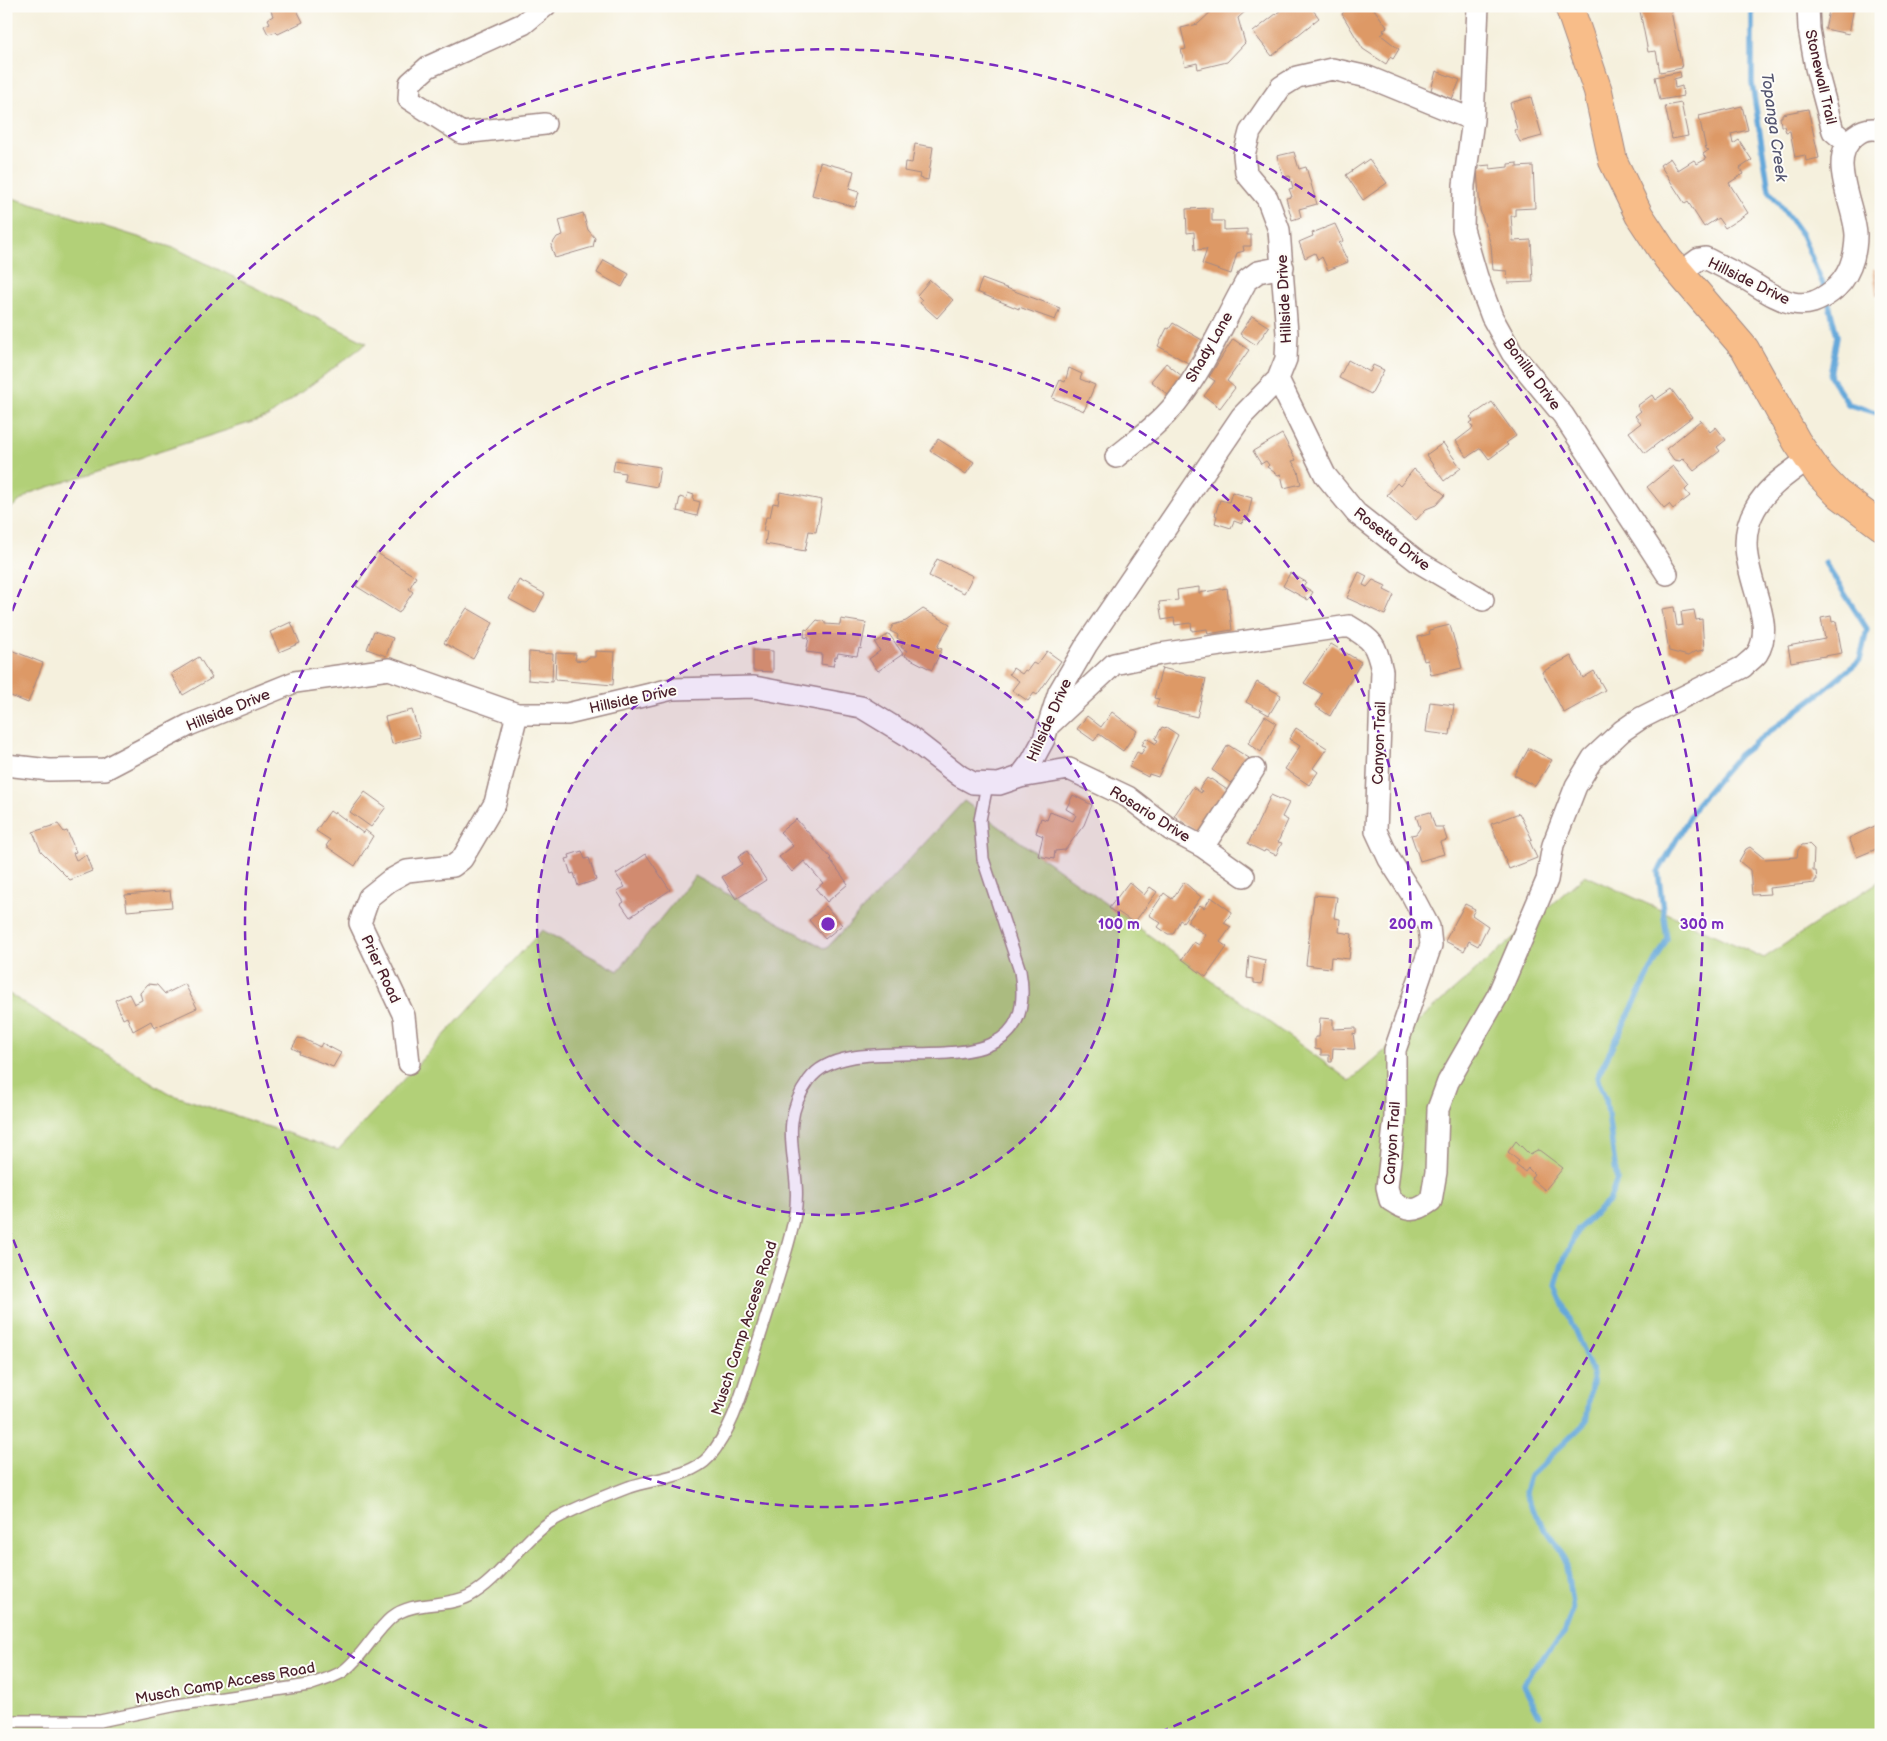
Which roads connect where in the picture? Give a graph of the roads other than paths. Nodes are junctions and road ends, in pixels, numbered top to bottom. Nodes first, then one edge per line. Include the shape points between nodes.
1 (545, 6) edge
2 (1478, 6) edge
3 (1569, 6) edge
4 (1808, 6) edge
5 (1473, 120) junction
6 (545, 124) dead end
7 (1881, 130) edge
8 (1847, 142) junction
9 (1283, 267) junction
10 (1680, 274) junction
11 (1278, 379) junction
12 (1116, 457) dead end
13 (1808, 460) junction
14 (1881, 526) edge
15 (1666, 574) dead end
16 (1483, 600) dead end
17 (516, 714) junction
18 (1047, 726) junction
19 (6, 766) edge
20 (1254, 769) dead end
21 (1020, 777) junction
22 (987, 785) junction
23 (1202, 846) junction
24 (1244, 876) dead end
25 (409, 1063) dead end
26 (6, 1721) edge

1 - 6 street via 523,24 428,67 410,83 409,99 462,133
2 - 5 street
3 - 10 main road via 1598,91 1613,161 1639,215
4 - 8 street, Stonewall Trail via 1816,68 1833,131
5 - 9 street, Hillside Drive via 1368,76 1332,69 1298,77 1282,87 1250,132 1244,155 1246,173 1267,198 1279,230
5 - 15 street, Bonilla Drive via 1464,185 1463,229 1492,317 1512,353 1563,415
7 - 8 street via 1860,131
8 - 10 street, Hillside Drive via 1842,160 1856,243 1852,264 1841,283 1824,297 1809,304 1786,301 1705,258 1698,259
9 - 11 street, Hillside Drive via 1286,359
9 - 12 street, Shady Lane via 1258,272 1247,280 1207,358 1176,402 1159,422
10 - 13 main road via 1745,349
11 - 16 street, Rosetta Drive via 1325,475 1356,513 1417,561
11 - 18 street, Hillside Drive via 1242,416 1087,644 1059,692
13 - 14 main road via 1837,493
13 - 18 street, Canyon Trail via 1774,485 1755,509 1746,533 1746,557 1764,625 1763,641 1756,655 1743,667 1641,718 1622,731 1593,758 1576,786 1553,845 1547,880 1517,951 1498,995 1448,1082 1438,1109 1436,1172 1431,1201 1420,1209 1407,1210 1390,1200 1387,1187 1395,1118 1394,1050 1431,945 1429,927 1376,831 1382,671 1377,648 1368,637 1349,626 1114,664
17 - 19 street, Hillside Drive via 389,669 295,682 189,725 105,769 49,770
17 - 22 street, Hillside Drive via 567,714 672,689 754,687 861,707 960,776 973,783
17 - 25 street, Prier Road via 495,803 462,858 453,866 407,872 389,881 369,897 360,923 404,1016
18 - 21 street, Hillside Drive via 1040,746
20 - 23 street
21 - 22 street, Hillside Drive
21 - 23 street, Rosario Drive via 1069,769 1128,797 1171,830
22 - 26 lane, Musch Camp Access Road via 980,820 983,859 1020,971 1023,990 1019,1016 998,1041 972,1049 931,1055 852,1058 825,1065 811,1076 800,1093 792,1116 790,1142 795,1212 776,1285 736,1410 707,1460 677,1475 631,1487 552,1521 527,1540 470,1595 451,1602 406,1609 394,1616 342,1672 325,1680 100,1721
23 - 24 street, Rosario Drive

